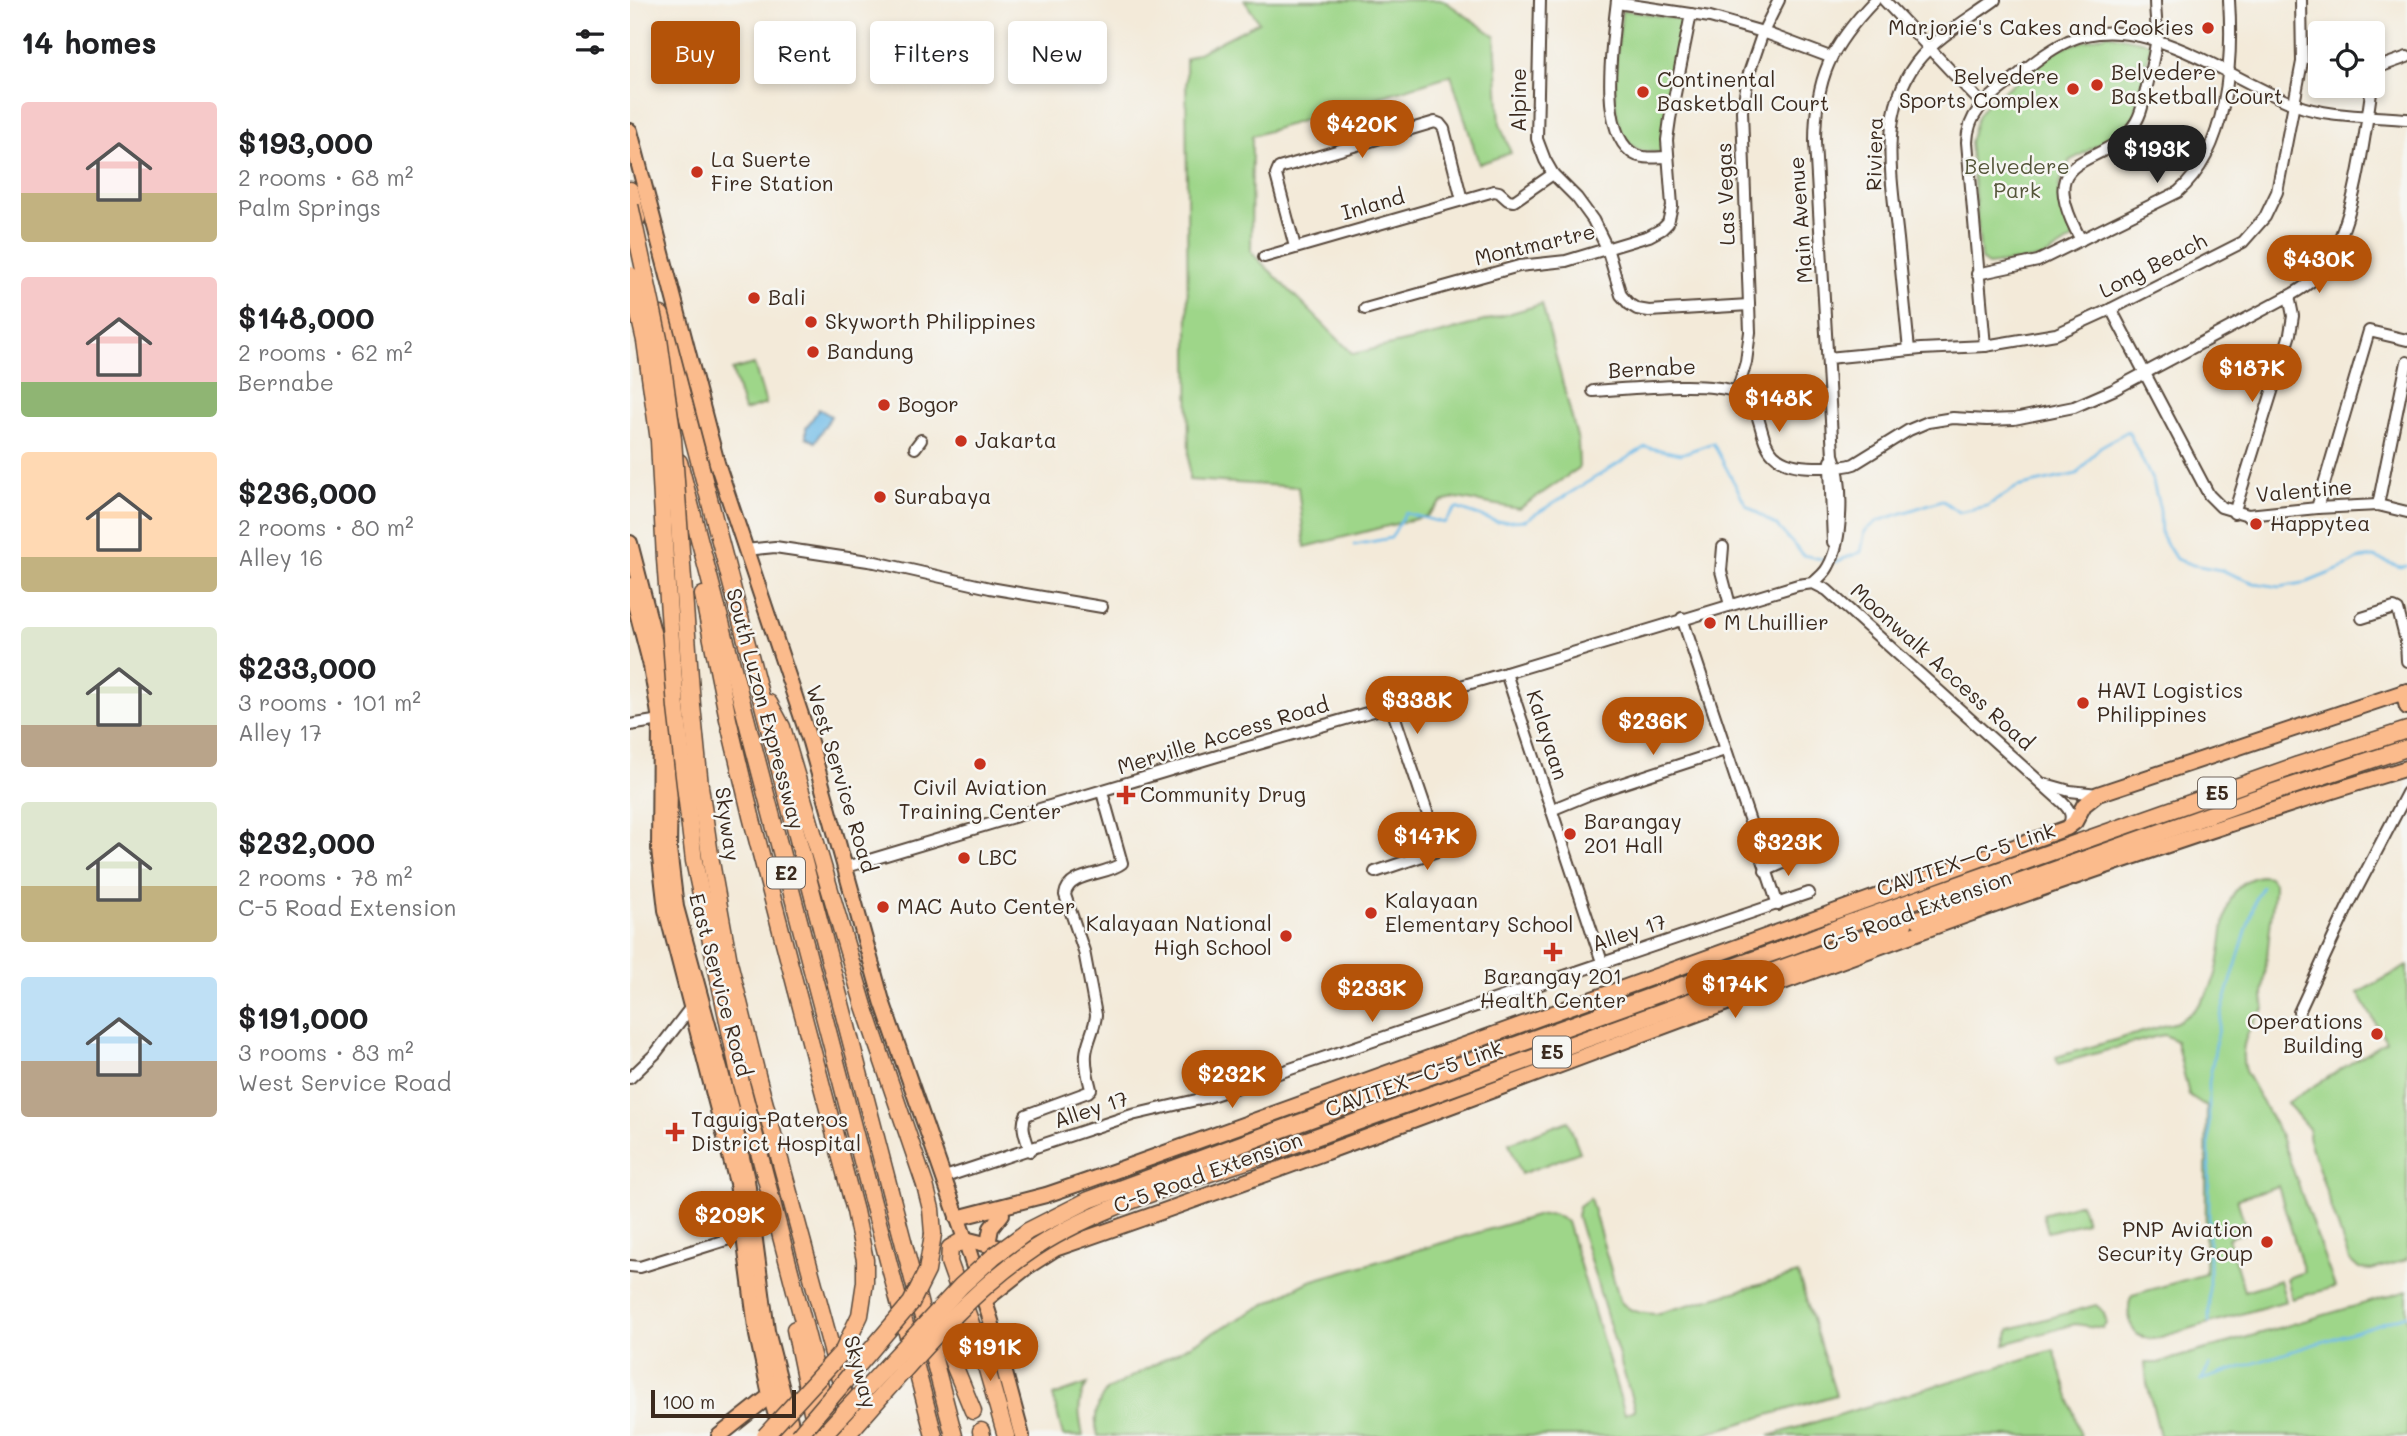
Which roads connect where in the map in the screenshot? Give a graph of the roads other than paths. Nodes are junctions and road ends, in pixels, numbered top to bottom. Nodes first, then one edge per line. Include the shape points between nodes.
1 (1540, 0) edge
2 (1779, 0) edge
3 (1875, 0) edge
4 (1885, 0) edge
5 (1995, 0) edge
6 (2155, 0) edge
7 (2229, 0) edge
8 (2301, 0) edge
9 (1617, 2) edge
10 (1691, 14) junction
11 (1763, 32) junction
12 (2156, 41) junction
13 (1931, 48) junction
14 (1830, 57) junction
15 (2407, 57) edge
16 (2385, 65) edge
17 (2229, 72) junction
18 (2371, 98) edge
19 (1982, 104) junction
20 (2295, 105) junction
21 (2368, 115) junction
22 (2407, 120) edge
23 (630, 131) edge
24 (1668, 158) junction
25 (1553, 174) junction
26 (630, 190) edge
27 (1462, 200) junction
28 (630, 205) edge
29 (2081, 240) junction
30 (1295, 247) junction
31 (1607, 248) junction
32 (1264, 257) dead end
33 (1977, 274) junction
34 (630, 276) edge
35 (2289, 296) junction
36 (1749, 305) junction
37 (1364, 309) dead end
38 (2111, 309) junction
39 (2407, 340) edge
40 (1985, 346) junction
41 (1909, 350) junction
42 (1828, 358) junction
43 (2407, 362) edge
44 (2144, 373) junction
45 (1593, 391) dead end
46 (1737, 392) junction
47 (669, 424) junction
48 (1834, 467) junction
49 (2378, 505) junction
50 (2317, 508) junction
51 (2407, 512) edge
52 (2234, 513) junction
53 (630, 543) edge
54 (1723, 547) dead end
55 (745, 550) junction
56 (1813, 583) junction
57 (630, 585) edge
58 (1730, 605) junction
59 (1102, 607) dead end
60 (1682, 618) junction
61 (2362, 618) dead end
62 (2407, 661) edge
63 (1506, 673) junction
64 (759, 690) junction
65 (2405, 692) edge
66 (1391, 706) junction
67 (2407, 707) edge
68 (660, 720) junction
69 (630, 725) edge
70 (2403, 731) edge
71 (2405, 749) edge
72 (1725, 750) junction
73 (2407, 768) edge
74 (2042, 783) junction
75 (1102, 792) junction
76 (2407, 793) edge
77 (2098, 794) junction
78 (1551, 810) junction
79 (2067, 828) junction
80 (1799, 856) dead end
81 (846, 867) junction
82 (1765, 871) junction
83 (1375, 872) dead end
84 (1809, 893) dead end
85 (1778, 905) junction
86 (1602, 962) junction
87 (691, 1007) junction
88 (2299, 1012) dead end
89 (630, 1078) edge
90 (1030, 1151) junction
91 (942, 1178) junction
92 (742, 1182) junction
93 (1046, 1195) junction
94 (1002, 1214) junction
95 (961, 1229) junction
96 (745, 1234) junction
97 (988, 1244) junction
98 (1055, 1249) junction
99 (789, 1265) junction
100 (630, 1266) edge
101 (984, 1301) junction
102 (923, 1309) junction
103 (775, 1392) junction
104 (973, 1411) dead end
105 (719, 1436) edge
106 (765, 1436) edge
107 (782, 1436) edge
108 (796, 1436) edge
109 (820, 1436) edge
110 (833, 1436) edge
111 (846, 1436) edge
112 (856, 1436) edge
113 (934, 1436) edge
114 (954, 1436) edge
115 (1006, 1436) edge
116 (1023, 1436) edge

1 - 25 street, Alpine via 1537,139
2 - 11 street, Las Vegas
3 - 14 street, Main Avenue
4 - 13 street
5 - 13 street, Riviera
6 - 12 street
7 - 17 street
8 - 20 street, Long Beach via 2302,54
9 - 10 street
9 - 24 street via 1609,100 1616,131 1632,153
10 - 11 street
10 - 24 street, Montmartre via 1670,120
11 - 14 street
11 - 36 street, Las Vegas via 1742,111
12 - 17 street
12 - 19 street via 2102,33 2069,41 2047,52
12 - 29 street via 2137,121 2115,143 2069,172 2065,207
13 - 19 street
13 - 41 street, Riviera via 1903,87 1891,134
14 - 42 street, Main Avenue via 1819,89 1815,132
15 - 16 street
17 - 20 street
17 - 29 street via 2210,147 2190,182
18 - 21 street
19 - 33 street via 1969,124 1967,142
20 - 21 street
20 - 38 street, Long Beach via 2277,192 2254,232 2230,249
21 - 22 street
21 - 35 street via 2350,210 2337,247 2316,278
23 - 55 main road, West Service Road via 717,463
24 - 31 street, Montmartre via 1672,206 1668,223 1649,236
25 - 27 street, Inland via 1514,201 1497,191
25 - 31 street, Alpine via 1577,198
26 - 64 highway, South Luzon Expressway / E2
27 - 30 street, Inland
27 - 30 street via 1444,129 1435,122 1279,168 1276,175
28 - 112 highway, Skyway, bridge via 659,339 673,439 692,705 729,962
29 - 33 street via 2038,261
30 - 32 street, Inland
31 - 36 street, Alpine via 1621,295 1637,309
31 - 37 street, Montmartre via 1566,261 1499,271
33 - 40 street
34 - 47 highway, South Luzon Expressway / E2
34 - 99 highway, Skyway / E2, bridge via 659,440 676,708 694,862 741,1083
35 - 44 street
35 - 52 street via 2290,334
36 - 46 street, Las Vegas via 1746,362
38 - 40 street, Long Beach via 2056,334
38 - 44 street, Valentine
39 - 50 street via 2369,331
40 - 41 street, Long Beach
41 - 42 street, Long Beach
42 - 48 street, Main Avenue
43 - 49 street
44 - 48 street via 2074,407 2014,419 1928,422 1854,464
44 - 52 street, Valentine via 2209,495
45 - 46 street, Bernabe via 1710,386
46 - 48 street via 1752,405 1770,452 1800,467
47 - 106 highway, bridge via 728,719 863,1249 860,1315 843,1350
47 - 113 highway, South Luzon Expressway / E2
48 - 56 street, Main Avenue via 1840,524 1828,568
49 - 50 street, Valentine
49 - 51 street, Valentine
50 - 52 street, Valentine
53 - 92 main road, East Service Road via 671,718 669,849 676,907 732,1112
54 - 58 street via 1721,571
55 - 59 street via 775,547 875,562
55 - 81 main road, West Service Road via 810,741
56 - 58 street, Merville Access Road
56 - 74 street, Moonwalk Access Road
57 - 68 main road, East Service Road
58 - 60 street, Merville Access Road
60 - 63 street, Merville Access Road
60 - 72 street
61 - 62 street via 2398,610
63 - 66 street, Merville Access Road
63 - 78 street, Kalayaan
64 - 102 highway, South Luzon Expressway / E2
64 - 108 highway, bridge via 782,727 864,1006 920,1169 931,1209 933,1242 927,1271 905,1312
65 - 67 main road
65 - 77 main road
66 - 75 street, Merville Access Road
66 - 83 street via 1440,848
68 - 69 street
68 - 87 main road, East Service Road via 661,880
70 - 109 highway, CAVITEX–C-5 Link / E5, bridge via 1850,923 1089,1200 1028,1231 994,1256
71 - 111 highway, CAVITEX–C-5 Link / E5, bridge via 2256,798 1108,1211 1036,1247 1010,1266 973,1298
72 - 78 street
72 - 82 street
73 - 98 main road, C-5 Road Extension via 2258,813 2022,895
74 - 77 street, Moonwalk Access Road
74 - 79 street, Moonwalk Access Road via 2069,809 2072,818
75 - 81 street, Merville Access Road
75 - 90 street via 1122,863 1071,881 1065,894 1084,951 1096,1015 1086,1052 1091,1089 1026,1115 1023,1130
76 - 88 street
77 - 79 main road
78 - 86 street, Kalayaan
79 - 93 main road, C-5 Road Extension
80 - 82 street
81 - 91 main road, West Service Road via 882,1002
82 - 85 street
84 - 85 street, Alley 17
85 - 86 street, Alley 17
86 - 90 street, Alley 17 via 1205,1098 1132,1115
87 - 89 street
87 - 92 main road, East Service Road
90 - 91 street, Alley 17
91 - 95 main road, West Service Road
92 - 96 main road, East Service Road
92 - 103 main road, East Service Road
93 - 94 main road
93 - 95 main road
94 - 95 main road
94 - 97 main road via 991,1228
95 - 97 main road
95 - 101 main road, West Service Road
95 - 115 highway via 948,1257
96 - 100 street
96 - 103 main road, East Service Road via 757,1335
97 - 98 main road via 1030,1252
98 - 101 main road, C-5 Road Extension
99 - 109 highway, Skyway / E2 via 788,1300
99 - 110 highway, Skyway / E2
101 - 116 main road, West Service Road
102 - 104 highway, South Luzon Expressway / E2 via 944,1343
102 - 114 highway, South Luzon Expressway / E2
103 - 105 main road
103 - 107 main road, East Service Road
103 - 108 main road, East Service Road

